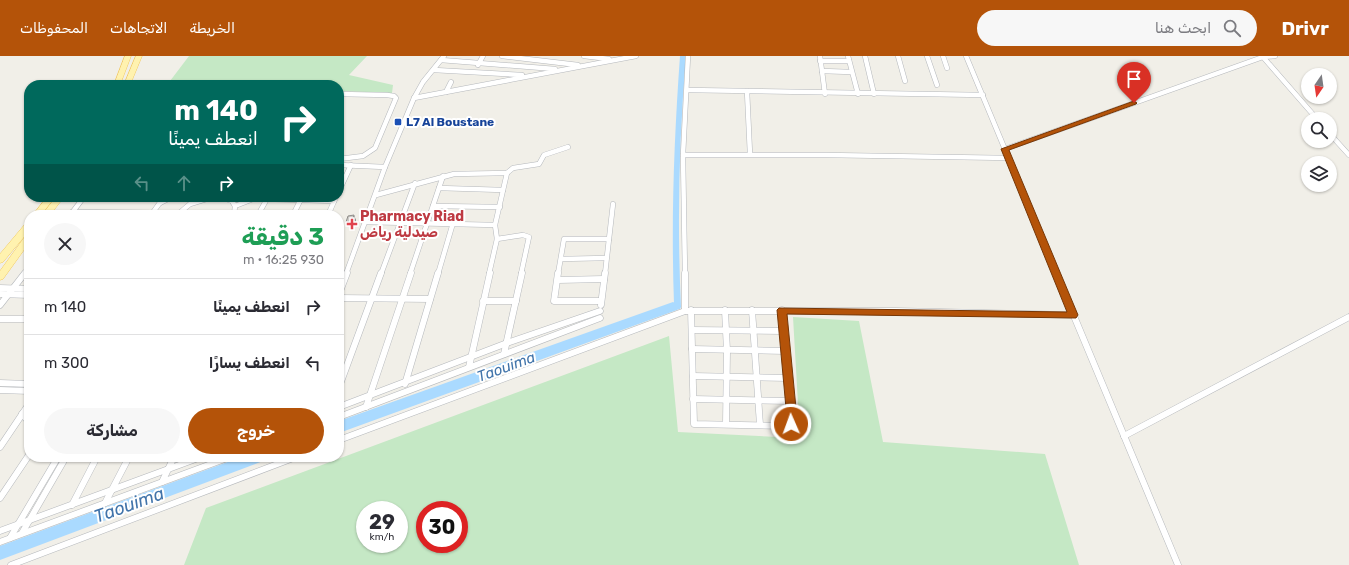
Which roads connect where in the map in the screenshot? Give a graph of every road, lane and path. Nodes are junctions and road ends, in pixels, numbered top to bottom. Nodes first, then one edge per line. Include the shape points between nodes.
1 (128, 56) edge
2 (139, 56) edge
3 (444, 56) edge
4 (484, 56) edge
5 (502, 56) edge
6 (584, 56) edge
7 (636, 56) edge
8 (688, 56) edge
9 (848, 56) edge
10 (865, 56) edge
11 (898, 56) edge
12 (927, 56) edge
13 (943, 56) edge
14 (966, 56) edge
15 (1275, 56) edge
16 (513, 57) junction
17 (1263, 57) junction
18 (530, 58) edge
19 (820, 58) edge
20 (441, 60) junction
21 (615, 60) junction
22 (849, 61) junction
23 (479, 64) junction
24 (509, 66) junction
25 (582, 66) junction
26 (947, 68) dead end
27 (564, 69) junction
28 (434, 70) junction
29 (822, 71) junction
30 (474, 72) junction
31 (851, 72) junction
32 (530, 76) junction
33 (118, 80) edge
34 (129, 80) edge
35 (451, 82) dead end
36 (906, 82) dead end
37 (937, 84) dead end
38 (687, 90) junction
39 (747, 91) junction
40 (446, 92) junction
41 (344, 94) edge
42 (826, 94) junction
43 (858, 94) junction
44 (874, 94) junction
45 (983, 96) junction
46 (414, 98) junction
47 (1311, 112) edge
48 (1337, 142) edge
49 (568, 147) dead end
50 (1005, 149) junction
51 (750, 154) junction
52 (683, 155) junction
53 (1349, 156) edge
54 (1008, 158) junction
55 (344, 159) edge
56 (344, 165) edge
57 (352, 166) junction
58 (385, 167) junction
59 (507, 173) junction
60 (442, 176) junction
61 (344, 181) edge
62 (415, 183) junction
63 (439, 188) junction
64 (503, 190) junction
65 (376, 195) junction
66 (47, 202) edge
67 (56, 202) edge
68 (80, 202) edge
69 (197, 202) edge
70 (233, 202) edge
71 (245, 202) edge
72 (159, 203) edge
73 (613, 204) dead end
74 (235, 206) junction
75 (433, 206) junction
76 (500, 207) junction
77 (41, 210) edge
78 (50, 210) edge
79 (74, 210) edge
80 (155, 210) edge
81 (182, 210) edge
82 (235, 210) edge
83 (366, 222) junction
84 (400, 223) junction
85 (427, 223) junction
86 (454, 223) junction
87 (495, 225) junction
88 (24, 231) edge
89 (497, 238) junction
90 (609, 239) junction
91 (24, 244) edge
92 (606, 258) junction
93 (561, 259) junction
94 (0, 260) edge
95 (24, 274) edge
96 (347, 275) joint
97 (0, 277) edge
98 (604, 279) junction
99 (558, 280) junction
100 (344, 282) edge
101 (0, 288) edge
102 (13, 288) junction
103 (24, 289) edge
104 (0, 294) edge
105 (8, 295) junction
106 (24, 295) edge
107 (344, 298) edge
108 (372, 298) junction
109 (402, 298) junction
110 (430, 299) junction
111 (483, 301) junction
112 (516, 301) junction
113 (601, 301) junction
114 (0, 305) edge
115 (688, 310) junction
116 (725, 310) junction
117 (752, 310) junction
118 (782, 310) junction
119 (600, 311) junction
120 (1073, 315) junction
121 (1349, 317) edge
122 (24, 319) edge
123 (0, 320) edge
124 (692, 330) junction
125 (783, 330) junction
126 (726, 331) junction
127 (754, 331) junction
128 (507, 343) junction
129 (692, 349) junction
130 (726, 351) junction
131 (785, 351) junction
132 (754, 352) junction
133 (504, 354) junction
134 (470, 357) junction
135 (469, 367) junction
136 (344, 374) edge
137 (693, 376) junction
138 (726, 376) junction
139 (756, 376) junction
140 (788, 378) junction
141 (406, 382) junction
142 (0, 383) edge
143 (24, 384) edge
144 (0, 390) edge
145 (24, 391) edge
146 (403, 392) junction
147 (369, 397) junction
148 (693, 399) junction
149 (726, 399) junction
150 (758, 400) junction
151 (790, 400) junction
152 (344, 405) edge
153 (366, 406) junction
154 (24, 411) edge
155 (22, 414) junction
156 (344, 415) edge
157 (24, 416) edge
158 (726, 424) junction
159 (760, 425) junction
160 (1124, 436) junction
161 (344, 438) edge
162 (0, 447) edge
163 (24, 462) edge
164 (55, 462) edge
165 (63, 462) edge
166 (94, 462) edge
167 (126, 462) edge
168 (172, 462) edge
169 (186, 462) edge
170 (211, 462) edge
171 (283, 462) edge
172 (170, 468) junction
173 (162, 482) junction
174 (112, 490) junction
175 (0, 498) edge
176 (105, 503) junction
177 (72, 504) junction
178 (28, 521) junction
179 (16, 526) junction
180 (0, 531) edge
181 (22, 533) junction
182 (10, 538) junction
183 (0, 542) edge
184 (11, 565) edge
185 (1178, 565) edge

1 - 33 main road
2 - 34 main road
3 - 20 street
4 - 23 street
5 - 16 street
6 - 21 street
7 - 21 street
8 - 38 street
9 - 22 street
10 - 44 street
11 - 36 street
12 - 37 street
13 - 26 street
14 - 45 street
15 - 17 street
16 - 18 street
16 - 24 street
17 - 47 street
17 - 50 street
18 - 25 street
19 - 22 street
19 - 29 street
20 - 23 street
20 - 28 street
21 - 25 street
22 - 31 street
23 - 24 street
23 - 30 street
24 - 27 street
25 - 27 street
27 - 32 street
28 - 30 street
28 - 46 street via 420,86
29 - 31 street
29 - 42 street
30 - 32 street
31 - 43 street
32 - 40 street
35 - 40 street
38 - 39 street
38 - 52 street
39 - 42 street
39 - 51 street
40 - 46 street
41 - 55 street via 387,95 396,98 372,152 357,159
42 - 43 street
43 - 44 street
44 - 45 street
45 - 50 street
46 - 58 street
48 - 53 street
49 - 59 street via 544,155 539,164 513,168
50 - 54 street
51 - 52 street
51 - 54 street
52 - 115 street
54 - 120 street
56 - 57 street
57 - 58 street
57 - 61 street
58 - 65 street
59 - 60 street via 462,173
59 - 64 street
60 - 62 street
60 - 63 street
62 - 65 street
62 - 84 street
63 - 64 street
63 - 75 street
64 - 76 street
65 - 83 street
66 - 77 main road
67 - 78 main road
68 - 79 street
69 - 81 street
70 - 74 street
71 - 74 street
72 - 80 street
73 - 90 street
74 - 82 street
75 - 76 street
75 - 85 street
76 - 87 street
83 - 84 street
83 - 96 street
84 - 85 street
84 - 108 street
85 - 86 street
85 - 109 street
86 - 87 street
86 - 110 street
87 - 89 street
88 - 94 main road
89 - 111 street
89 - 112 street via 523,235 529,237
90 - 92 street
90 - 93 street via 564,240
91 - 97 main road
92 - 93 street
92 - 98 street
93 - 99 street
95 - 102 street
96 - 100 street
98 - 99 street
98 - 113 street
99 - 113 street via 554,301
101 - 102 street
102 - 103 street
102 - 105 street
104 - 105 street
105 - 106 street
105 - 114 street
107 - 108 street
108 - 109 street
108 - 136 street
109 - 110 street
109 - 147 street
110 - 141 street
111 - 112 street
111 - 134 street
112 - 128 street
113 - 119 street
115 - 116 street
115 - 124 street
115 - 161 street
116 - 117 street
116 - 126 street
117 - 118 street
117 - 127 street
118 - 120 street
118 - 125 street
119 - 128 street
119 - 133 street via 598,319
120 - 160 street
121 - 160 street
122 - 123 street
124 - 126 street
124 - 129 street
125 - 127 street
125 - 131 street
126 - 127 street
126 - 130 street
127 - 132 street
128 - 133 street
128 - 134 street
129 - 130 street
129 - 137 street
130 - 132 street
130 - 138 street
131 - 132 street
131 - 140 street
132 - 139 street
133 - 135 street
134 - 135 street
134 - 141 street
135 - 146 street
137 - 138 street
137 - 148 street
138 - 139 street
138 - 149 street
139 - 140 street
139 - 150 street
140 - 151 street
141 - 146 street
141 - 147 street
142 - 143 street
144 - 145 street
146 - 153 street
147 - 152 street
147 - 153 street
148 - 149 street
148 - 158 street via 694,424
149 - 150 street
149 - 158 street
150 - 151 street
150 - 159 street
151 - 159 street via 792,419 788,426
153 - 156 street
154 - 155 street
155 - 157 street
155 - 162 street
158 - 159 street
160 - 185 street
163 - 175 street
164 - 179 street
165 - 178 street
166 - 177 street
167 - 174 street
168 - 172 street
169 - 172 street
170 - 173 street
171 - 184 street
172 - 173 street
172 - 174 street
173 - 176 street
174 - 176 street
174 - 177 street
176 - 181 street
177 - 178 street
178 - 179 street
178 - 181 street
179 - 180 street
179 - 182 street
181 - 182 street
182 - 183 street

